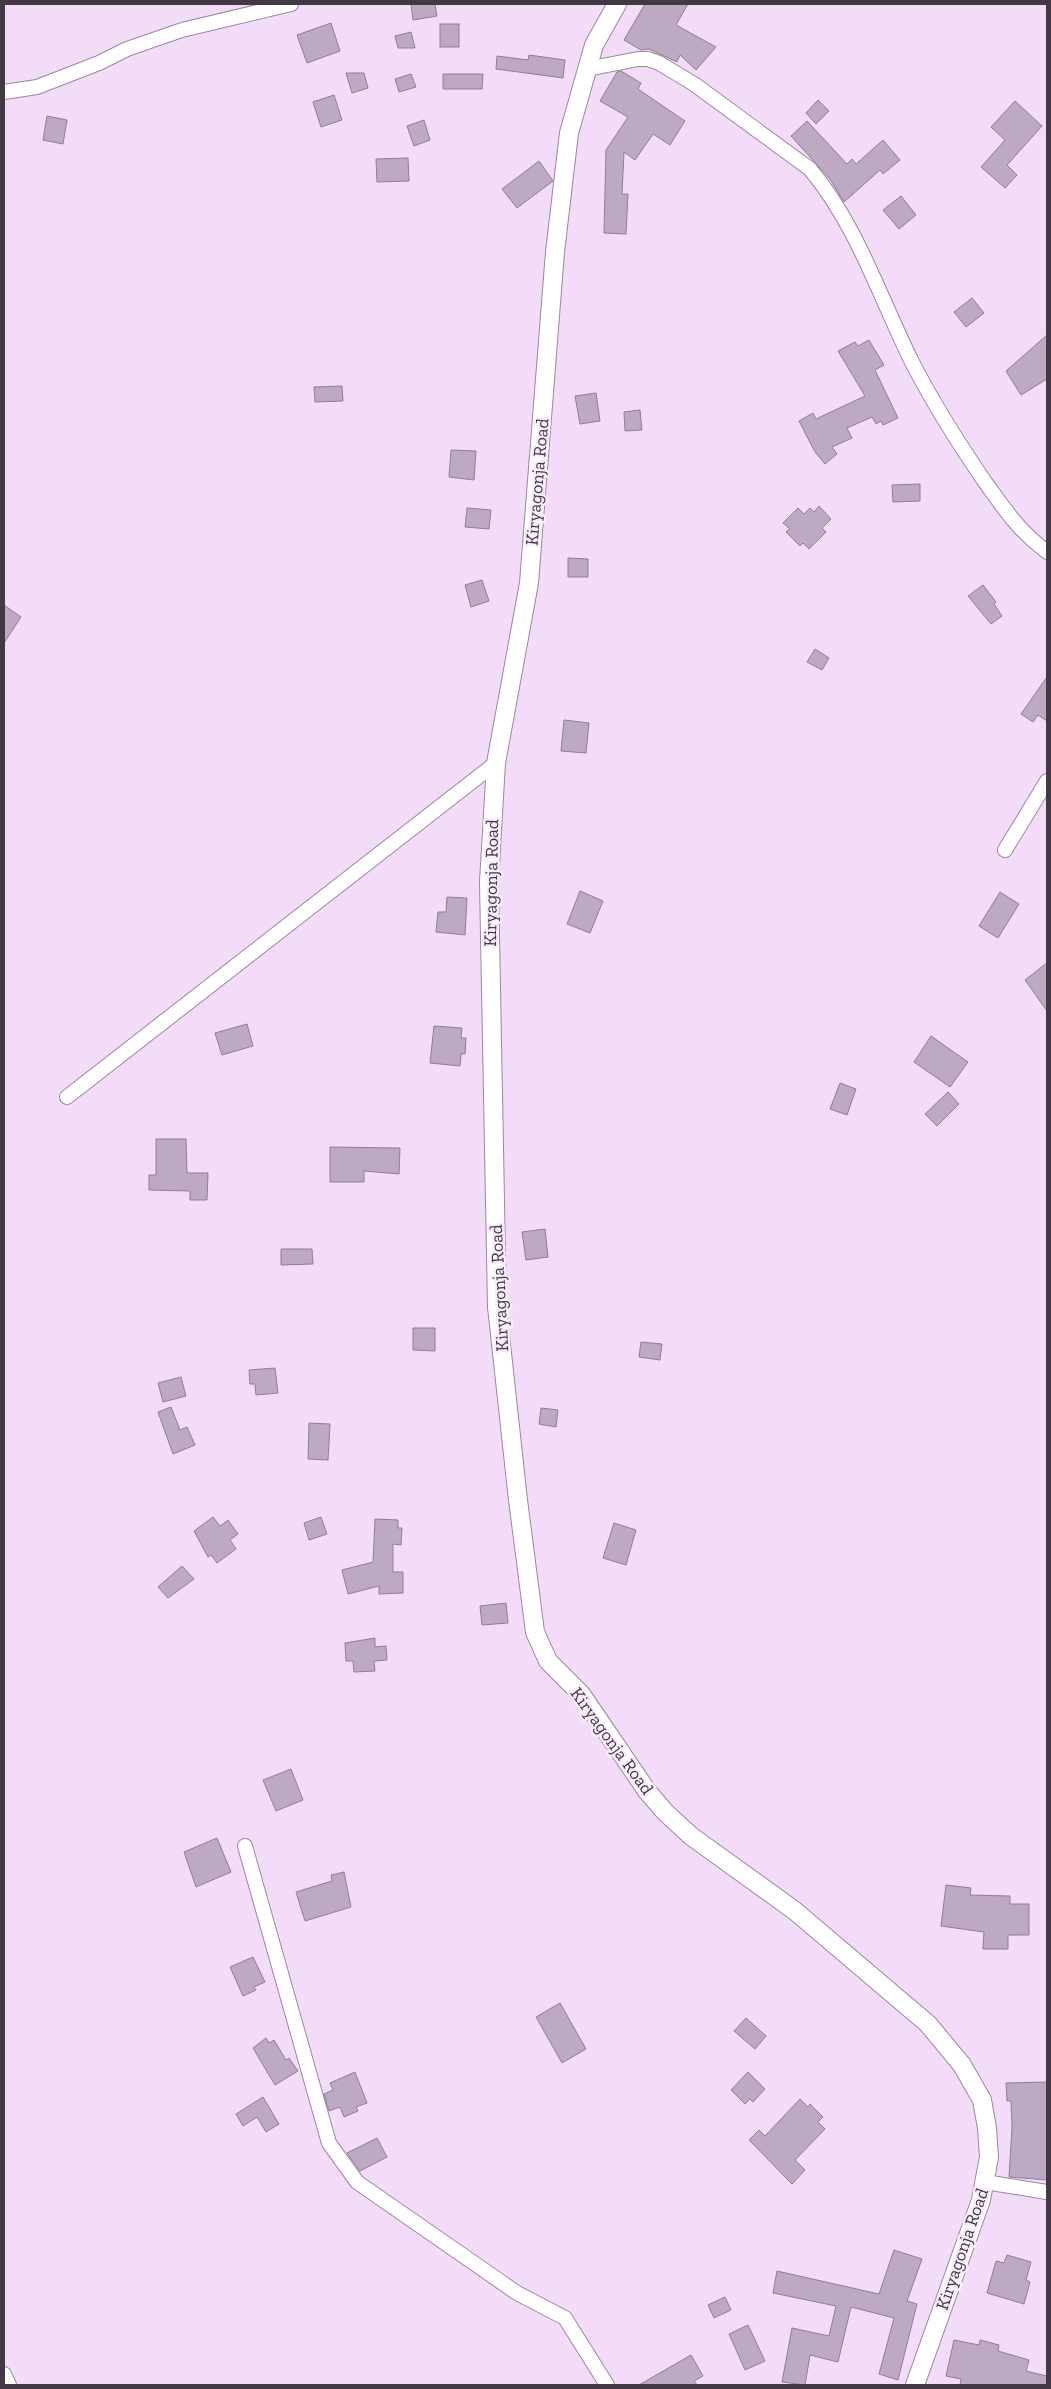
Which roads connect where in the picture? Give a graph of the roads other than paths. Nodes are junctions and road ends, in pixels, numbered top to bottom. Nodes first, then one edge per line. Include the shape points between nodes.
1 (291, 4) edge
2 (616, 4) edge
3 (588, 69) junction
4 (4, 92) edge
5 (1047, 552) edge
6 (496, 763) junction
7 (1047, 780) edge
8 (1005, 850) dead end
9 (67, 1097) dead end
10 (244, 1846) dead end
11 (985, 2182) junction
12 (1047, 2192) edge
13 (4, 2374) edge
14 (9, 2385) edge
15 (606, 2385) edge
16 (915, 2385) edge

1 - 4 street via 182,30 37,87
2 - 3 street, Kiryagonja Road via 594,45
3 - 5 street via 638,59 659,63 694,84 810,169 824,185 857,244 913,363 971,462 1019,529
3 - 6 street, Kiryagonja Road via 569,133 555,252 529,583
6 - 9 street
6 - 11 street, Kiryagonja Road via 489,882 497,1307 535,1632 548,1661 581,1694 647,1791 666,1812 691,1836 795,1911 928,2024 962,2066 982,2100 989,2157
7 - 8 street
10 - 15 street via 330,2143 357,2182 516,2293 565,2318
11 - 12 street
11 - 16 street, Kiryagonja Road via 982,2200
13 - 14 street

